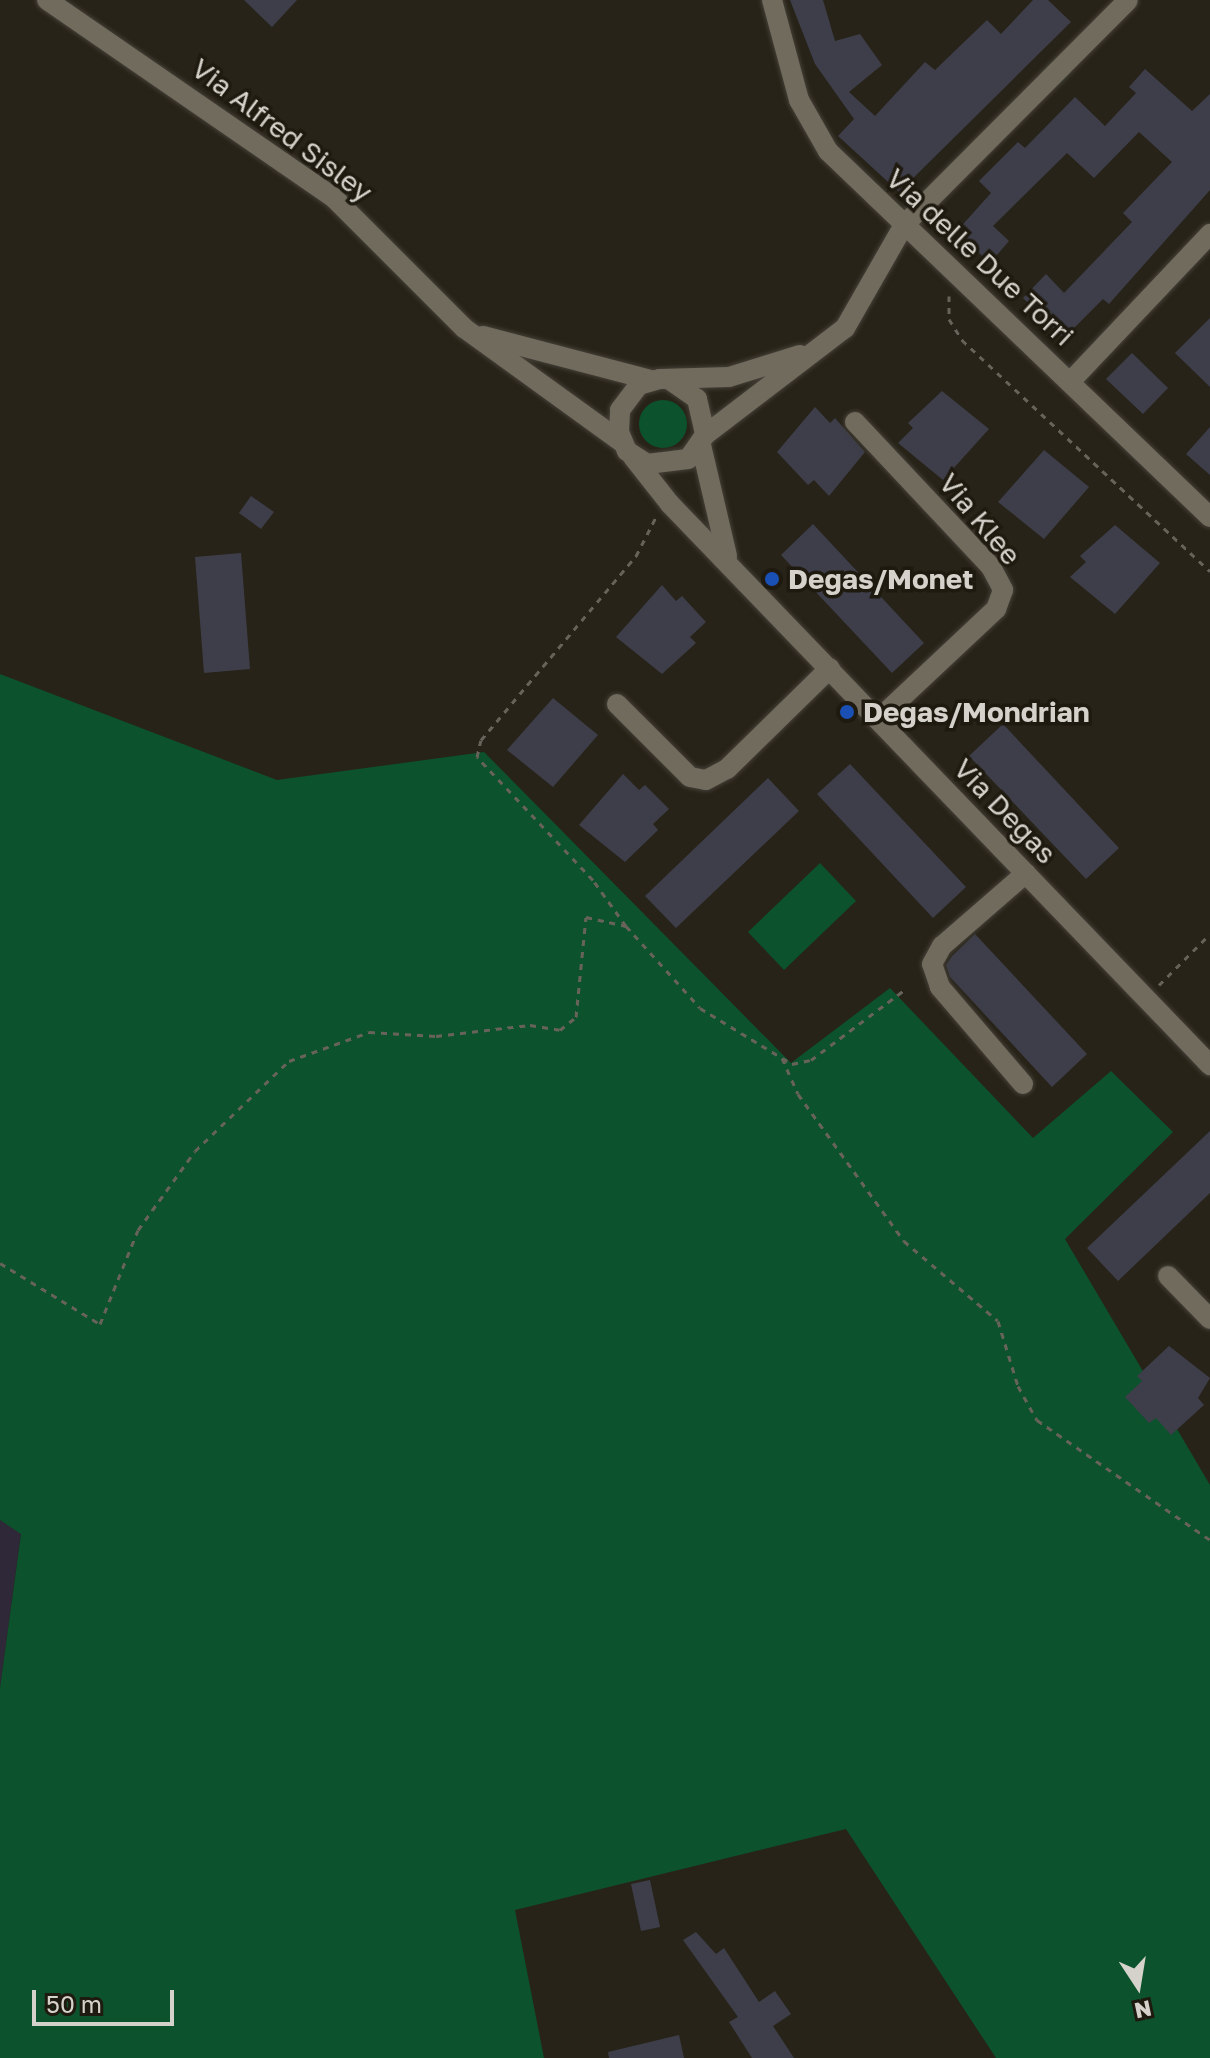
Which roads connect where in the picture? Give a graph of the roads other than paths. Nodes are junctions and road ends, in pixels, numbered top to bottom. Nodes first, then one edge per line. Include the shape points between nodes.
1 (47, 0) edge
2 (772, 0) edge
3 (1128, 0) edge
4 (904, 225) junction
5 (1210, 234) edge
6 (464, 328) junction
7 (807, 355) junction
8 (660, 380) junction
9 (1070, 382) junction
10 (855, 422) dead end
11 (703, 440) junction
12 (628, 450) junction
13 (1210, 517) edge
14 (728, 560) junction
15 (830, 668) junction
16 (617, 704) dead end
17 (879, 719) junction
18 (1026, 873) junction
19 (1210, 1065) edge
20 (1023, 1084) dead end
21 (1168, 1276) dead end
22 (1210, 1319) edge

1 - 6 street, Via Alfred Sisley via 334,198
2 - 4 street, Via delle Due Torri via 810,127
3 - 4 street
4 - 7 street via 854,317
4 - 9 street, Via delle Due Torri
5 - 9 street
6 - 8 street via 553,359
6 - 12 street, Via Alfred Sisley
7 - 8 street via 729,377
7 - 11 street
8 - 11 street via 697,399
8 - 12 street via 631,393 620,410
9 - 13 street, Via delle Due Torri
10 - 17 street, Via Klee via 991,567 1003,590 996,609
11 - 12 street via 688,459 669,465
11 - 14 street
12 - 14 street, Via Degas via 665,499
14 - 15 street, Via Degas
15 - 16 street via 727,769 706,780 690,777
15 - 17 street, Via Degas
17 - 18 street, Via Degas
18 - 19 street, Via Degas
18 - 20 street via 942,946 932,964 940,987
21 - 22 street

